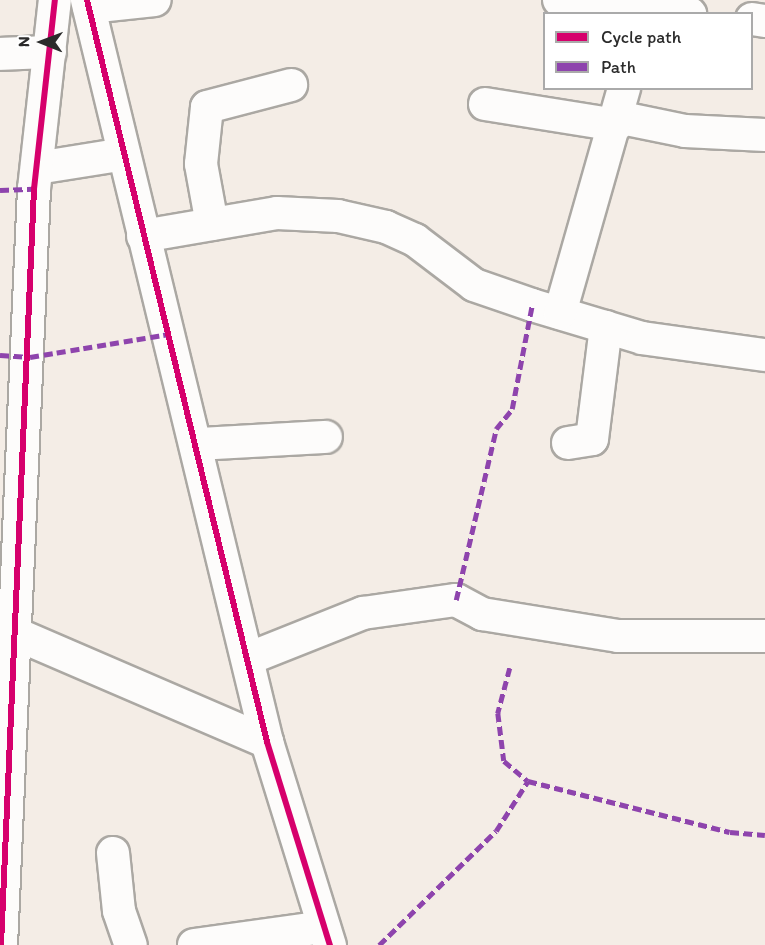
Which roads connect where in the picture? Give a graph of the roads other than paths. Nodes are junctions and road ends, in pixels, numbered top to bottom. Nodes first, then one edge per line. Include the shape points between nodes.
1 (55, 0) edge
2 (155, 0) edge
3 (559, 0) edge
4 (88, 4) edge
5 (644, 11) edge
6 (659, 12) edge
7 (51, 52) junction
8 (0, 54) edge
9 (291, 85) dead end
10 (484, 104) dead end
11 (619, 110) edge
12 (765, 135) edge
13 (124, 154) junction
14 (37, 168) junction
15 (212, 224) junction
16 (143, 236) junction
17 (560, 313) junction
18 (606, 327) junction
19 (765, 356) edge
20 (326, 437) dead end
21 (568, 443) dead end
22 (199, 444) junction
23 (8, 628) edge
24 (765, 636) edge
25 (250, 658) junction
26 (267, 742) junction
27 (113, 853) dead end
28 (327, 936) edge
29 (1, 945) edge
30 (131, 945) edge
31 (194, 945) edge

1 - 7 street
2 - 4 street
3 - 5 street
4 - 13 street
5 - 6 street
7 - 8 street
7 - 14 street
9 - 15 street via 207,107 201,164
10 - 11 street
11 - 12 street via 685,131
11 - 17 street
13 - 14 street
13 - 16 street
14 - 23 street
15 - 16 street
15 - 17 street via 278,213 338,216 386,227 414,240 474,285
16 - 22 street
17 - 18 street
18 - 19 street via 642,338
18 - 21 street via 592,439
20 - 22 street
22 - 25 street
23 - 26 street
23 - 29 street
24 - 25 street via 618,636 482,614 456,600 363,614
25 - 26 street
26 - 28 street
27 - 30 street via 119,911
28 - 31 street

